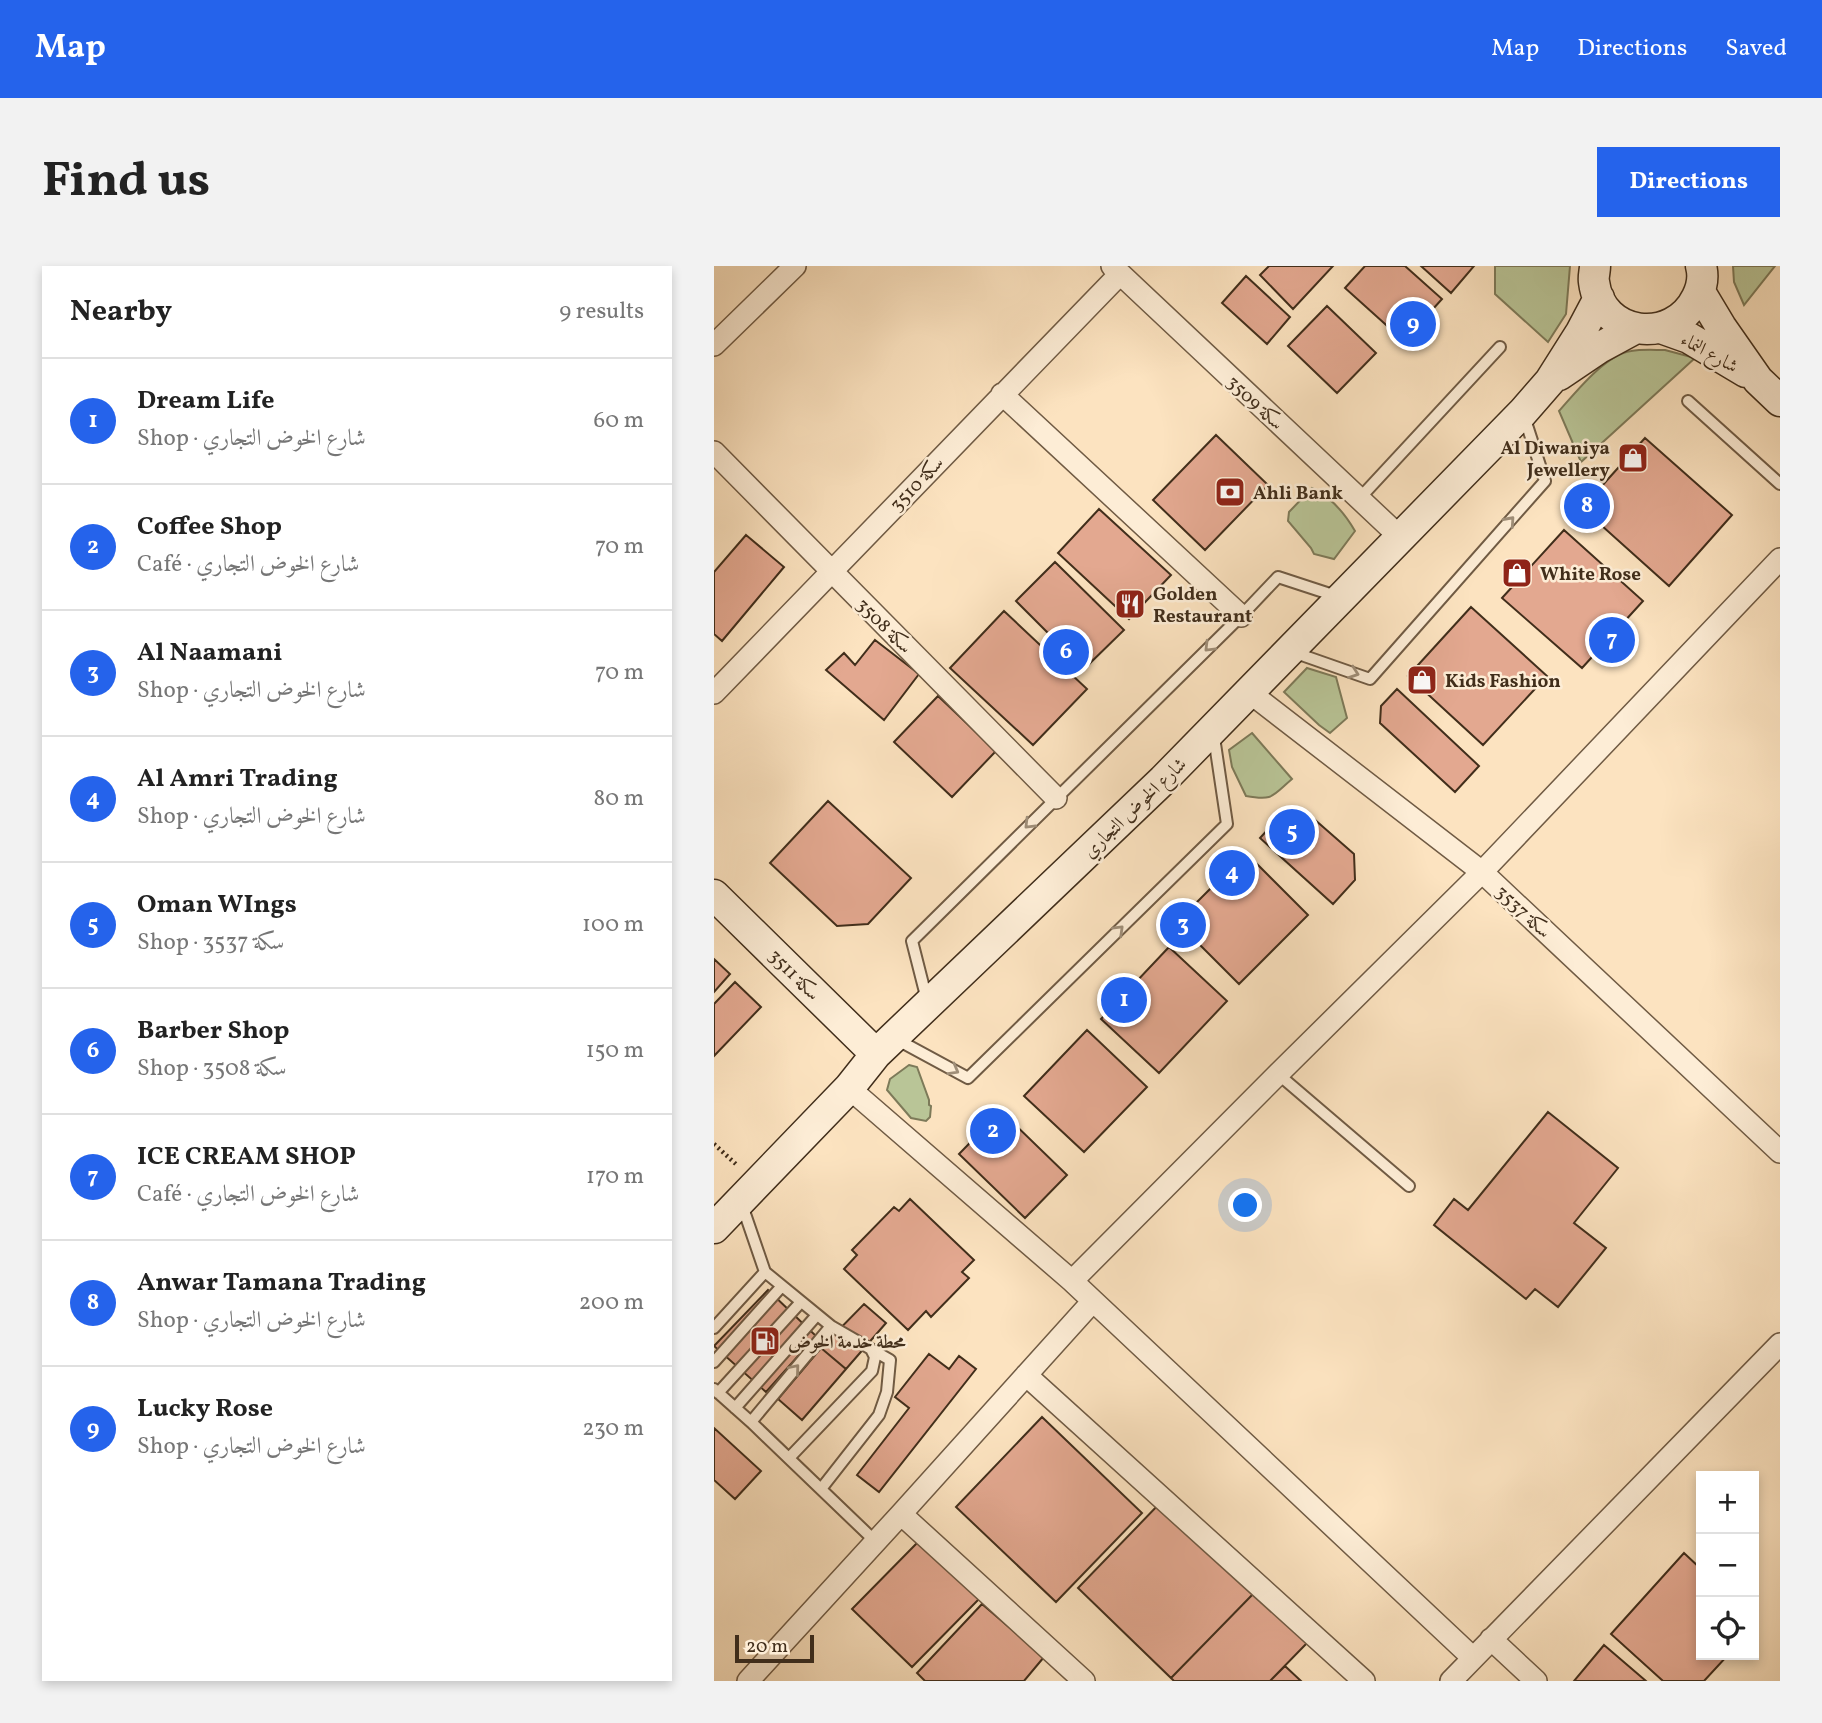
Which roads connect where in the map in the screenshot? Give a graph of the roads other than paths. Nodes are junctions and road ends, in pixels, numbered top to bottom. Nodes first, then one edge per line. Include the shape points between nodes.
1 (795, 266) edge
2 (1595, 266) edge
3 (1116, 270) edge
4 (1702, 274) edge
5 (1599, 298) junction
6 (1648, 328) junction
7 (714, 345) edge
8 (1500, 347) dead end
9 (1758, 380) junction
10 (1550, 381) junction
11 (1002, 394) junction
12 (1688, 401) dead end
13 (1780, 401) edge
14 (1523, 412) junction
15 (714, 452) edge
16 (1780, 484) edge
17 (1359, 499) junction
18 (1400, 537) junction
19 (1780, 559) edge
20 (831, 570) junction
21 (1342, 598) junction
22 (1241, 616) junction
23 (1290, 651) junction
24 (1249, 692) junction
25 (714, 693) edge
26 (1213, 730) junction
27 (1056, 798) junction
28 (1482, 872) junction
29 (714, 895) edge
30 (928, 1005) junction
31 (885, 1046) junction
32 (1278, 1073) junction
33 (849, 1088) junction
34 (1780, 1152) edge
35 (1409, 1186) dead end
36 (740, 1200) junction
37 (714, 1228) edge
38 (765, 1272) junction
39 (1072, 1281) junction
40 (782, 1286) junction
41 (801, 1301) junction
42 (1093, 1301) junction
43 (817, 1315) junction
44 (831, 1326) junction
45 (714, 1328) edge
46 (1780, 1344) edge
47 (871, 1349) junction
48 (714, 1362) edge
49 (1026, 1375) junction
50 (716, 1391) edge
51 (735, 1408) junction
52 (751, 1422) junction
53 (789, 1458) junction
54 (821, 1489) junction
55 (901, 1514) junction
56 (876, 1542) junction
57 (1491, 1639) junction
58 (1473, 1658) junction
59 (748, 1681) edge
60 (1084, 1681) edge
61 (1364, 1681) edge
62 (1451, 1681) edge
63 (1536, 1681) edge

1 - 7 street
2 - 5 street
3 - 11 street, سكة 3510
3 - 17 street, سكة 3509
4 - 6 street, شارع الخوض التجاري via 1692,309 1678,321
4 - 9 street, شارع النماء via 1721,327
5 - 6 street, شارع النماء via 1621,322
5 - 10 street, شارع الخوض التجاري
6 - 9 street, شارع النماء via 1689,338
6 - 10 street, شارع الخوض التجاري via 1599,348
8 - 17 lane
9 - 13 street, شارع النماء
10 - 14 street, شارع الخوض التجاري
11 - 20 street, سكة 3510
11 - 22 street
12 - 16 lane
14 - 18 street, شارع الخوض التجاري
23 -> 14 lane via 1370,678 1545,481
15 - 20 street, سكة 3508
17 - 18 street, سكة 3509
18 - 21 street, شارع الخوض التجاري
19 - 28 street
20 - 25 street, سكة 3510
20 - 27 street, سكة 3508
21 - 22 lane via 1278,577
21 - 23 street, شارع الخوض التجاري
22 -> 27 lane
23 - 24 street, شارع الخوض التجاري
24 - 26 street, شارع الخوض التجاري
24 - 28 street, سكة 3537
26 - 30 street, شارع الخوض التجاري
31 -> 26 lane via 968,1078 1227,824
27 -> 30 lane via 912,941
28 - 32 street
28 - 34 street, سكة 3537
29 - 31 street, سكة 3511
30 - 31 street, شارع الخوض التجاري
31 - 33 street, شارع الخوض التجاري
32 - 35 lane
32 - 39 street
33 - 36 street, شارع الخوض التجاري
33 - 39 street
36 - 37 street, شارع الخوض التجاري
36 - 38 lane
38 - 40 lane
38 - 45 lane
39 - 42 street
40 - 41 lane
40 - 48 lane
41 - 43 lane
41 - 50 lane
42 - 49 street
42 - 58 street
43 - 44 lane
43 - 51 lane
44 - 47 lane
52 -> 44 lane
46 - 57 street
47 - 53 lane via 875,1357 872,1371
47 - 54 lane via 890,1360 879,1415
49 - 55 street
49 - 61 street
50 - 51 lane
51 - 52 lane
52 - 53 lane
53 - 54 lane
54 - 56 lane
55 - 56 street
55 - 60 street
56 - 59 street
57 - 58 street
57 - 63 street
58 - 62 street

